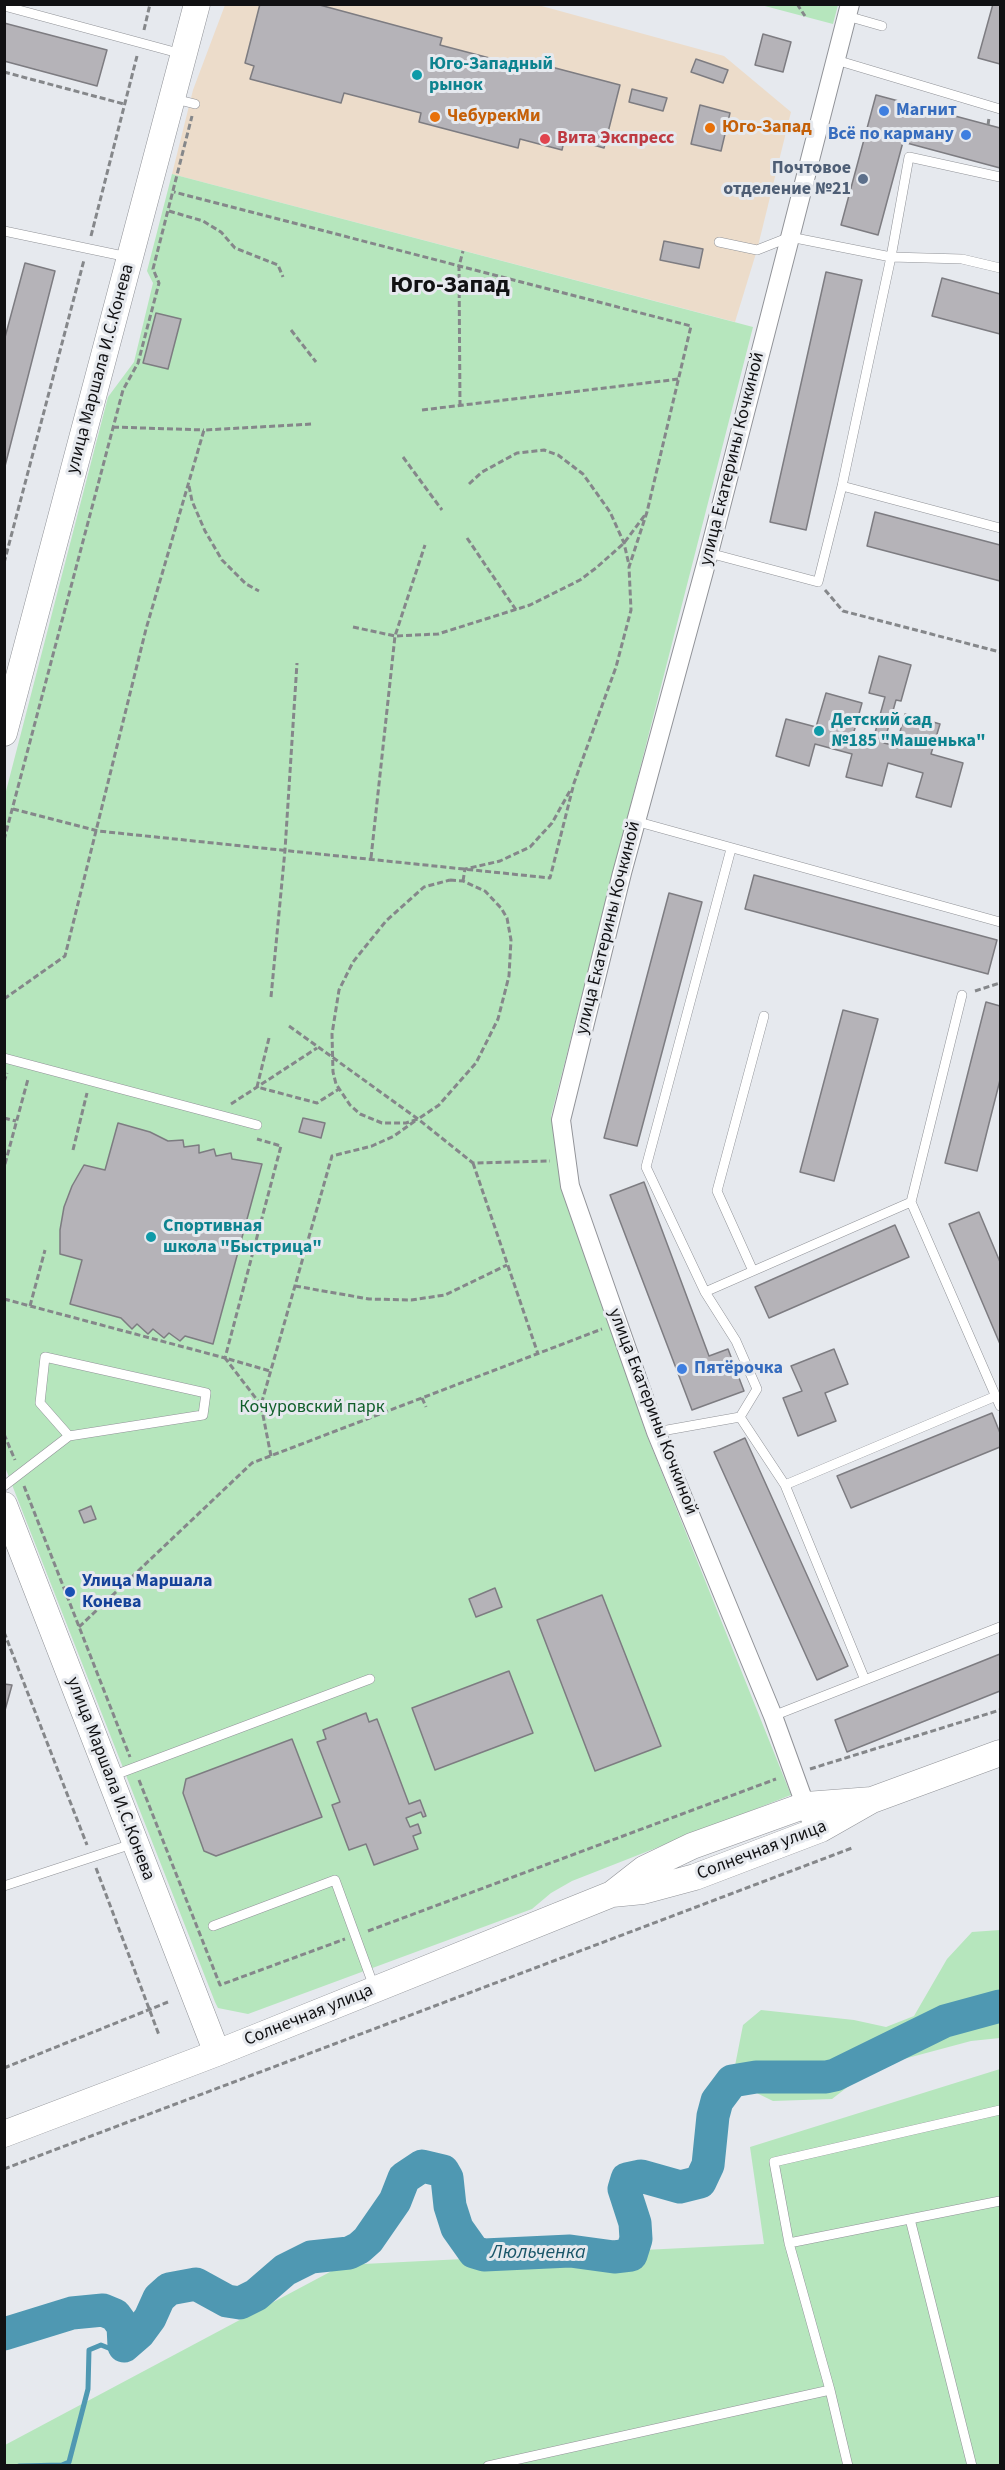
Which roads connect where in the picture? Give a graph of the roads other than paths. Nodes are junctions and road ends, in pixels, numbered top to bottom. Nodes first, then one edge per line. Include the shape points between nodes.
1 (197, 4) edge
2 (4, 6) edge
3 (848, 10) edge
4 (882, 26) dead end
5 (184, 54) junction
6 (836, 60) junction
7 (1000, 110) edge
8 (1000, 177) edge
9 (4, 231) edge
10 (790, 237) junction
11 (719, 242) dead end
12 (130, 257) junction
13 (891, 257) junction
14 (1000, 268) edge
15 (842, 486) junction
16 (1000, 528) edge
17 (709, 553) junction
18 (4, 733) edge
19 (635, 821) junction
20 (731, 849) junction
21 (1000, 922) edge
22 (962, 995) road end
23 (764, 1016) dead end
24 (4, 1058) edge
25 (257, 1125) dead end
26 (911, 1202) junction
27 (753, 1271) junction
28 (705, 1292) junction
29 (996, 1396) junction
30 (1000, 1406) edge
31 (740, 1417) junction
32 (656, 1432) junction
33 (69, 1436) junction
34 (785, 1485) junction
35 (4, 1486) edge
36 (4, 1506) edge
37 (1000, 1627) edge
38 (370, 1679) dead end
39 (865, 1680) junction
40 (773, 1716) junction
41 (1000, 1753) edge
42 (109, 1777) junction
43 (872, 1800) junction
44 (806, 1804) junction
45 (815, 1832) junction
46 (135, 1843) junction
47 (4, 1886) edge
48 (612, 1894) junction
49 (213, 1926) dead end
50 (374, 1989) junction
51 (217, 2053) junction
52 (1000, 2110) edge
53 (4, 2134) edge
54 (1000, 2201) edge
55 (910, 2219) junction
56 (789, 2243) junction
57 (830, 2390) junction
58 (488, 2466) edge
59 (848, 2466) edge
60 (972, 2466) edge

1 - 5 main road, улица Маршала И.С.Конева
2 - 5 lane
3 - 4 lane
3 - 6 street, улица Екатерины Кочкиной
5 - 12 main road, улица Маршала И.С.Конева via 184,101
6 - 7 lane
6 - 10 street, улица Екатерины Кочкиной
8 - 13 lane via 909,157
9 - 12 lane
10 - 11 lane via 757,250
10 - 13 lane
10 - 17 street, улица Екатерины Кочкиной
12 - 18 main road, улица Маршала И.С.Конева
13 - 14 lane via 962,259
13 - 15 lane
15 - 16 lane
15 - 17 lane via 818,582
17 - 19 street, улица Екатерины Кочкиной
19 - 20 lane
19 - 32 street, улица Екатерины Кочкиной via 561,1120 570,1186
20 - 21 lane
20 - 28 lane via 646,1167
22 - 26 lane
23 - 27 lane via 717,1191
24 - 25 lane
26 - 27 lane
26 - 29 lane
27 - 28 lane
28 - 31 lane via 736,1341 757,1389
29 - 30 lane
29 - 34 lane
31 - 32 lane
31 - 34 lane
32 - 40 street, улица Екатерины Кочкиной
33 - 33 lane via 202,1415 206,1394 45,1357 40,1403
33 - 35 lane
34 - 39 lane
36 - 42 main road, улица Маршала И.С.Конева
37 - 39 lane
38 - 42 lane
39 - 40 lane
40 - 44 street, улица Екатерины Кочкиной
41 - 43 main road, Солнечная улица
42 - 46 main road, улица Маршала И.С.Конева
43 - 44 main road, Солнечная улица
43 - 45 main road, Солнечная улица
44 - 45 street, улица Екатерины Кочкиной
44 - 48 main road, Солнечная улица via 659,1861
45 - 48 main road, Солнечная улица via 663,1887
46 - 47 lane
46 - 51 main road, улица Маршала И.С.Конева
48 - 50 main road, Солнечная улица
49 - 50 lane via 335,1880
50 - 51 main road, Солнечная улица
51 - 53 main road, Солнечная улица
52 - 56 lane via 774,2162
54 - 55 lane
55 - 56 lane
55 - 60 lane
56 - 57 lane
57 - 58 lane
57 - 59 lane

